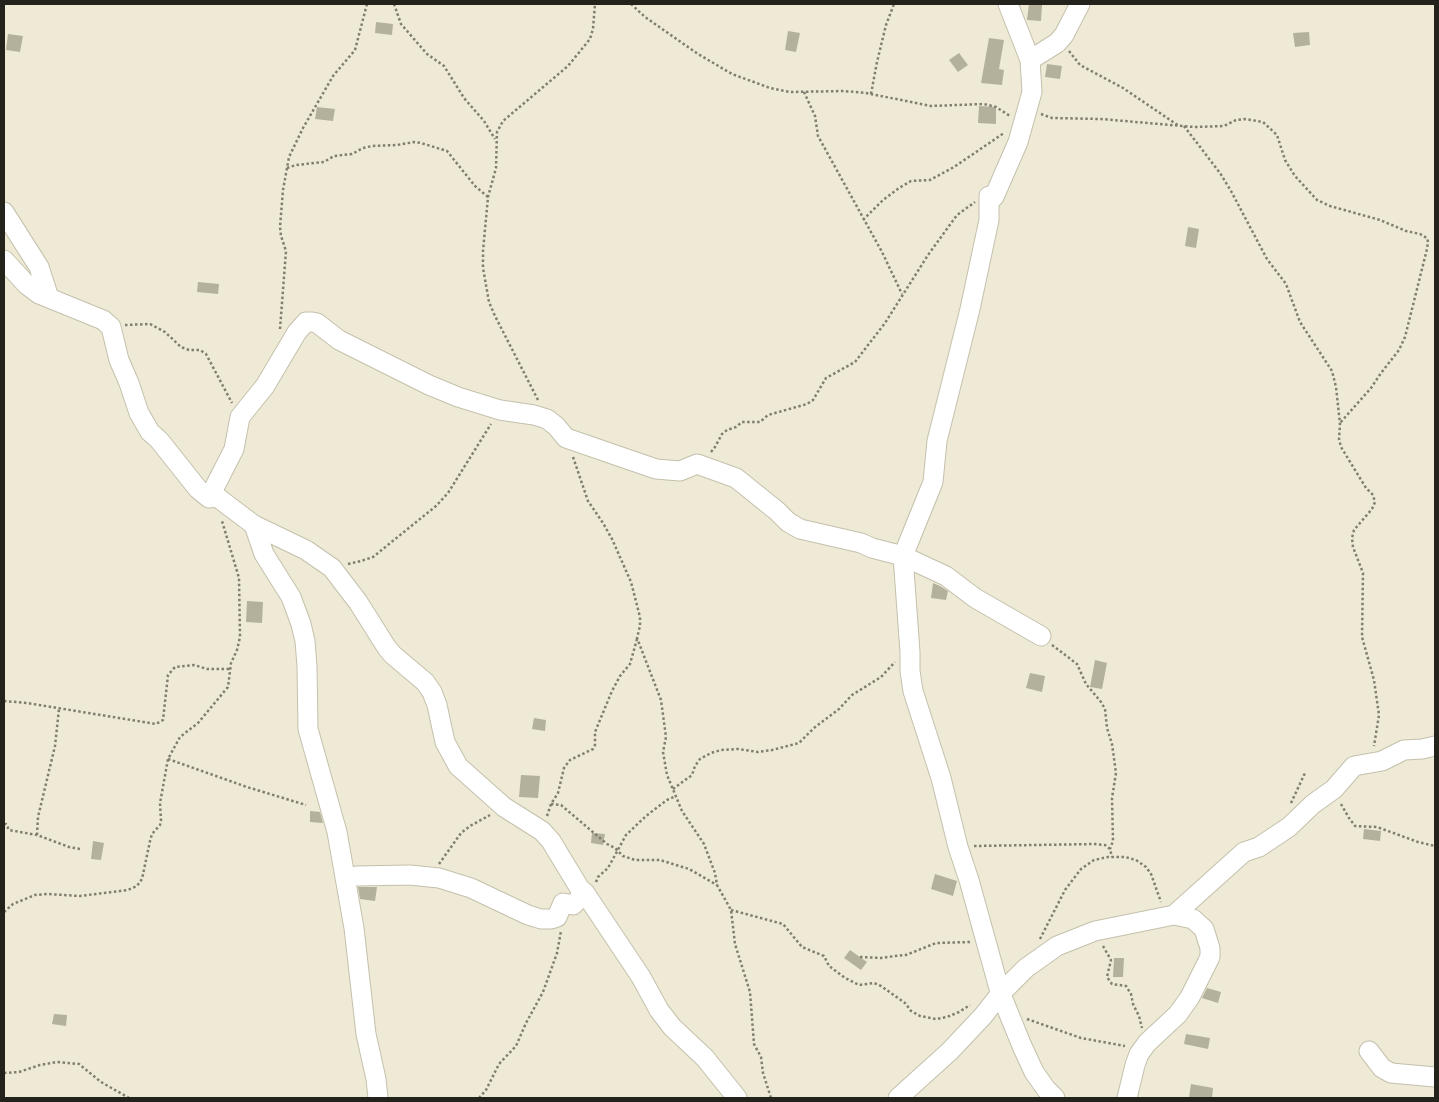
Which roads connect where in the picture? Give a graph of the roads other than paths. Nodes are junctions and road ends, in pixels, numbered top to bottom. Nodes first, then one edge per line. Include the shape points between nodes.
1 (1008, 4) edge
2 (1080, 4) edge
3 (1030, 60) junction
4 (4, 212) edge
5 (4, 260) edge
6 (49, 298) junction
7 (213, 497) junction
8 (254, 525) junction
9 (903, 556) junction
10 (1041, 636) road end
11 (1435, 746) edge
12 (345, 878) junction
13 (585, 893) junction
14 (1174, 915) junction
15 (1001, 992) junction
16 (1369, 1051) dead end
17 (1435, 1076) edge
18 (378, 1098) edge
19 (737, 1098) edge
20 (898, 1098) edge
21 (1055, 1098) edge
22 (1127, 1098) edge

1 - 3 street
2 - 3 street via 1064,36
3 - 9 street via 1032,92 1018,142 994,198 989,196 989,220 937,441 933,482
4 - 6 street via 39,267
5 - 6 street via 27,285
6 - 7 street via 103,320 111,327 118,360 144,424 198,489
7 - 8 street
7 - 9 street via 234,449 240,417 270,379 297,332 306,322 312,322 339,340 458,397 500,410 548,419 566,438 656,469 680,471 697,464 736,478 800,529
8 - 12 street via 264,554 291,597 301,624 307,666 308,729 331,807
8 - 13 street via 306,550 332,568 387,648 432,692 445,742 458,766 504,807 542,831
9 - 10 street via 946,576 975,598
9 - 15 street via 913,691
11 - 14 street via 1404,750 1382,761 1354,766 1334,789 1312,804 1290,827 1259,847 1244,852
12 - 13 street via 424,875 439,878 471,888 541,919 557,916 563,904 573,904
12 - 18 street
13 - 19 street via 659,1010 705,1058
14 - 15 street via 1095,931 1057,946 1026,968
14 - 22 street via 1193,919 1204,929 1210,957 1178,1014 1146,1044 1135,1065
15 - 20 street via 950,1051
15 - 21 street via 1034,1072
16 - 17 street via 1382,1068 1391,1073

